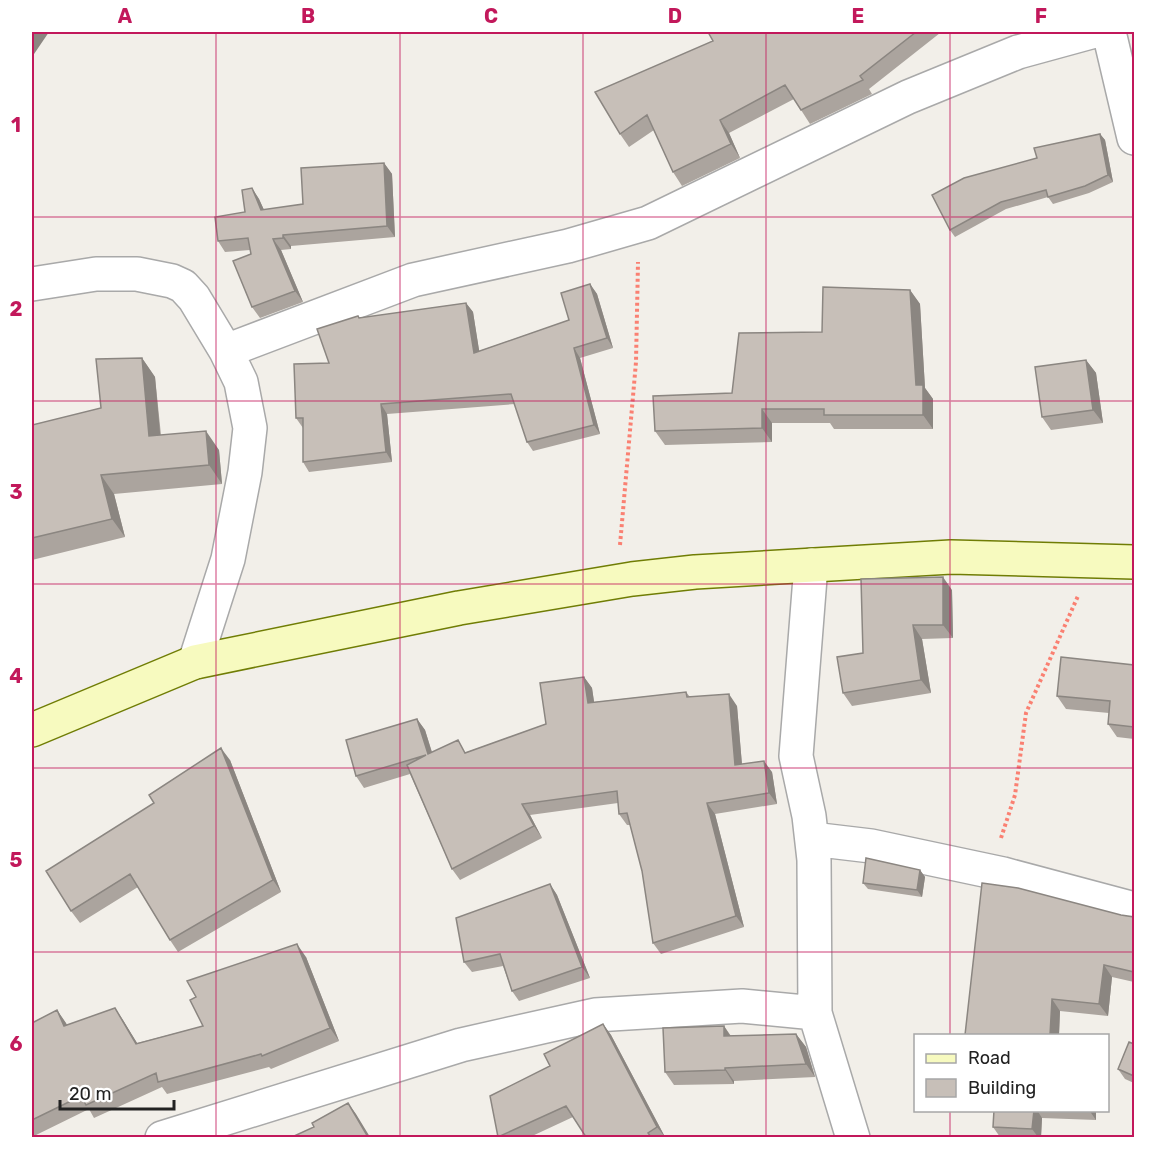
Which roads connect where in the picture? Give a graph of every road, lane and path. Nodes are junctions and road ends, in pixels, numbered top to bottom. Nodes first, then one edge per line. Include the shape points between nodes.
1 (1091, 32) edge
2 (1109, 32) edge
3 (1134, 138) edge
4 (632, 229) junction
5 (32, 284) edge
6 (226, 351) junction
7 (1089, 561) junction
8 (1134, 562) edge
9 (811, 565) junction
10 (615, 582) junction
11 (195, 662) junction
12 (32, 730) edge
13 (812, 839) junction
14 (984, 870) junction
15 (1134, 909) edge
16 (814, 1013) junction
17 (162, 1137) edge
18 (853, 1137) edge

1 - 4 street via 1018,52 908,97 695,203
2 - 3 street
4 - 6 street via 413,280
4 - 10 path via 637,244 636,362
5 - 6 street via 96,274 162,277 188,291
6 - 11 street via 241,382 250,428 228,559
7 - 8 main road
7 - 9 main road via 951,557
7 - 14 path via 1073,611 1026,713 1015,795 998,846
9 - 10 main road via 695,572
9 - 13 street via 796,756
10 - 11 main road via 459,608
11 - 12 main road
13 - 14 street via 871,846
13 - 16 street
14 - 15 street
16 - 17 street via 742,1006 595,1014 461,1045
16 - 18 street

